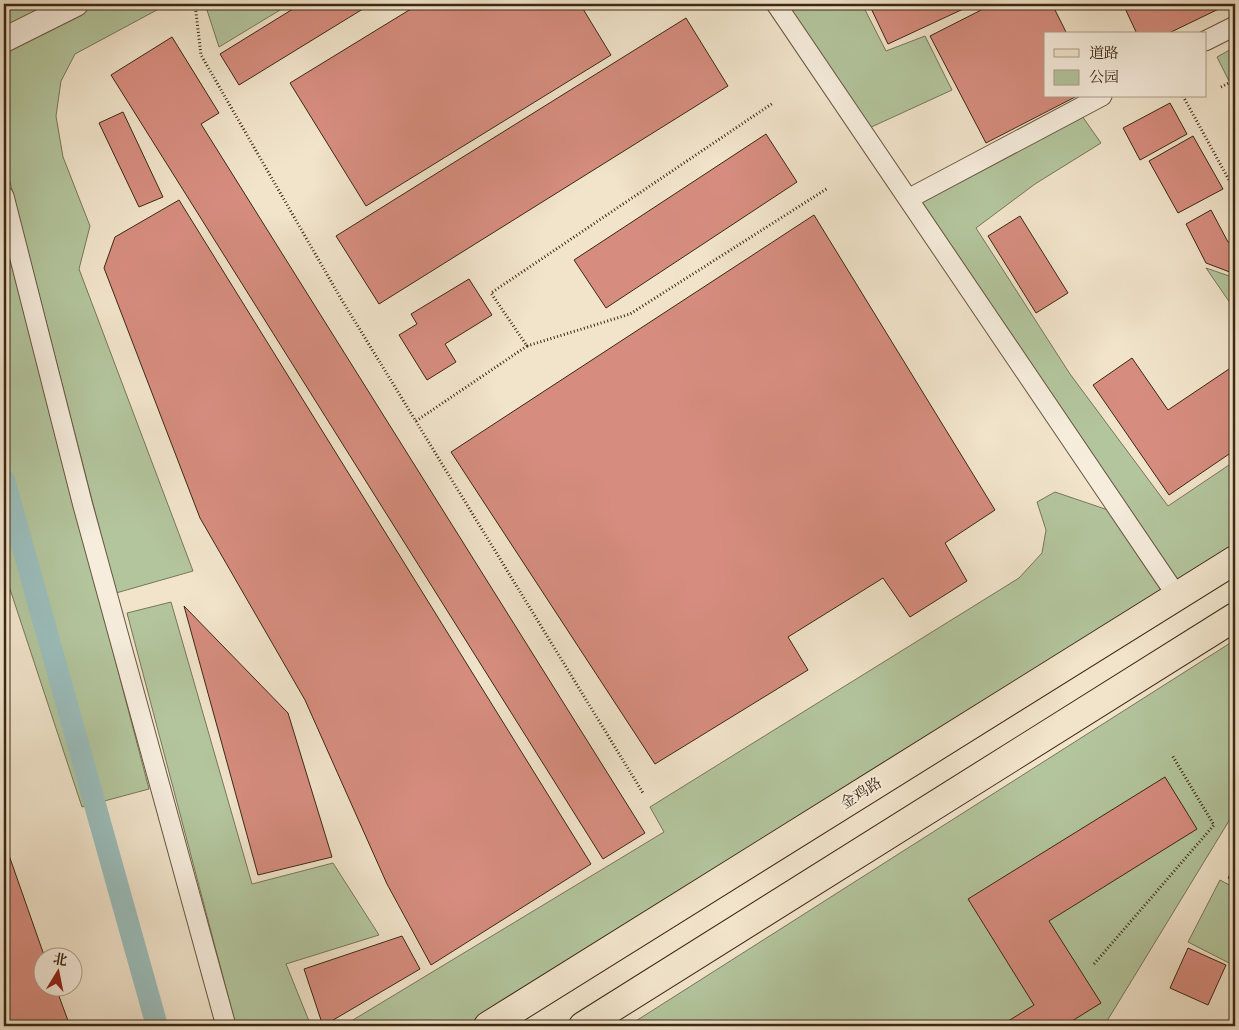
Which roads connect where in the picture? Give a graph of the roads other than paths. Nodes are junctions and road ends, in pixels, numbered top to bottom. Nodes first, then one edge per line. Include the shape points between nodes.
1 (76, 4) edge
2 (776, 4) edge
3 (1235, 26) edge
4 (4, 40) edge
5 (1206, 41) edge
6 (1098, 98) edge
7 (4, 196) edge
8 (908, 199) junction
9 (1235, 560) edge
10 (1177, 596) junction
11 (1235, 617) edge
12 (226, 1026) edge
13 (488, 1026) edge
14 (583, 1026) edge

1 - 4 street
2 - 8 street
3 - 5 street
6 - 8 street
7 - 12 street via 83,506
8 - 10 street
9 - 10 main road, 金鸡路
10 - 13 main road, 金鸡路
11 - 14 main road

